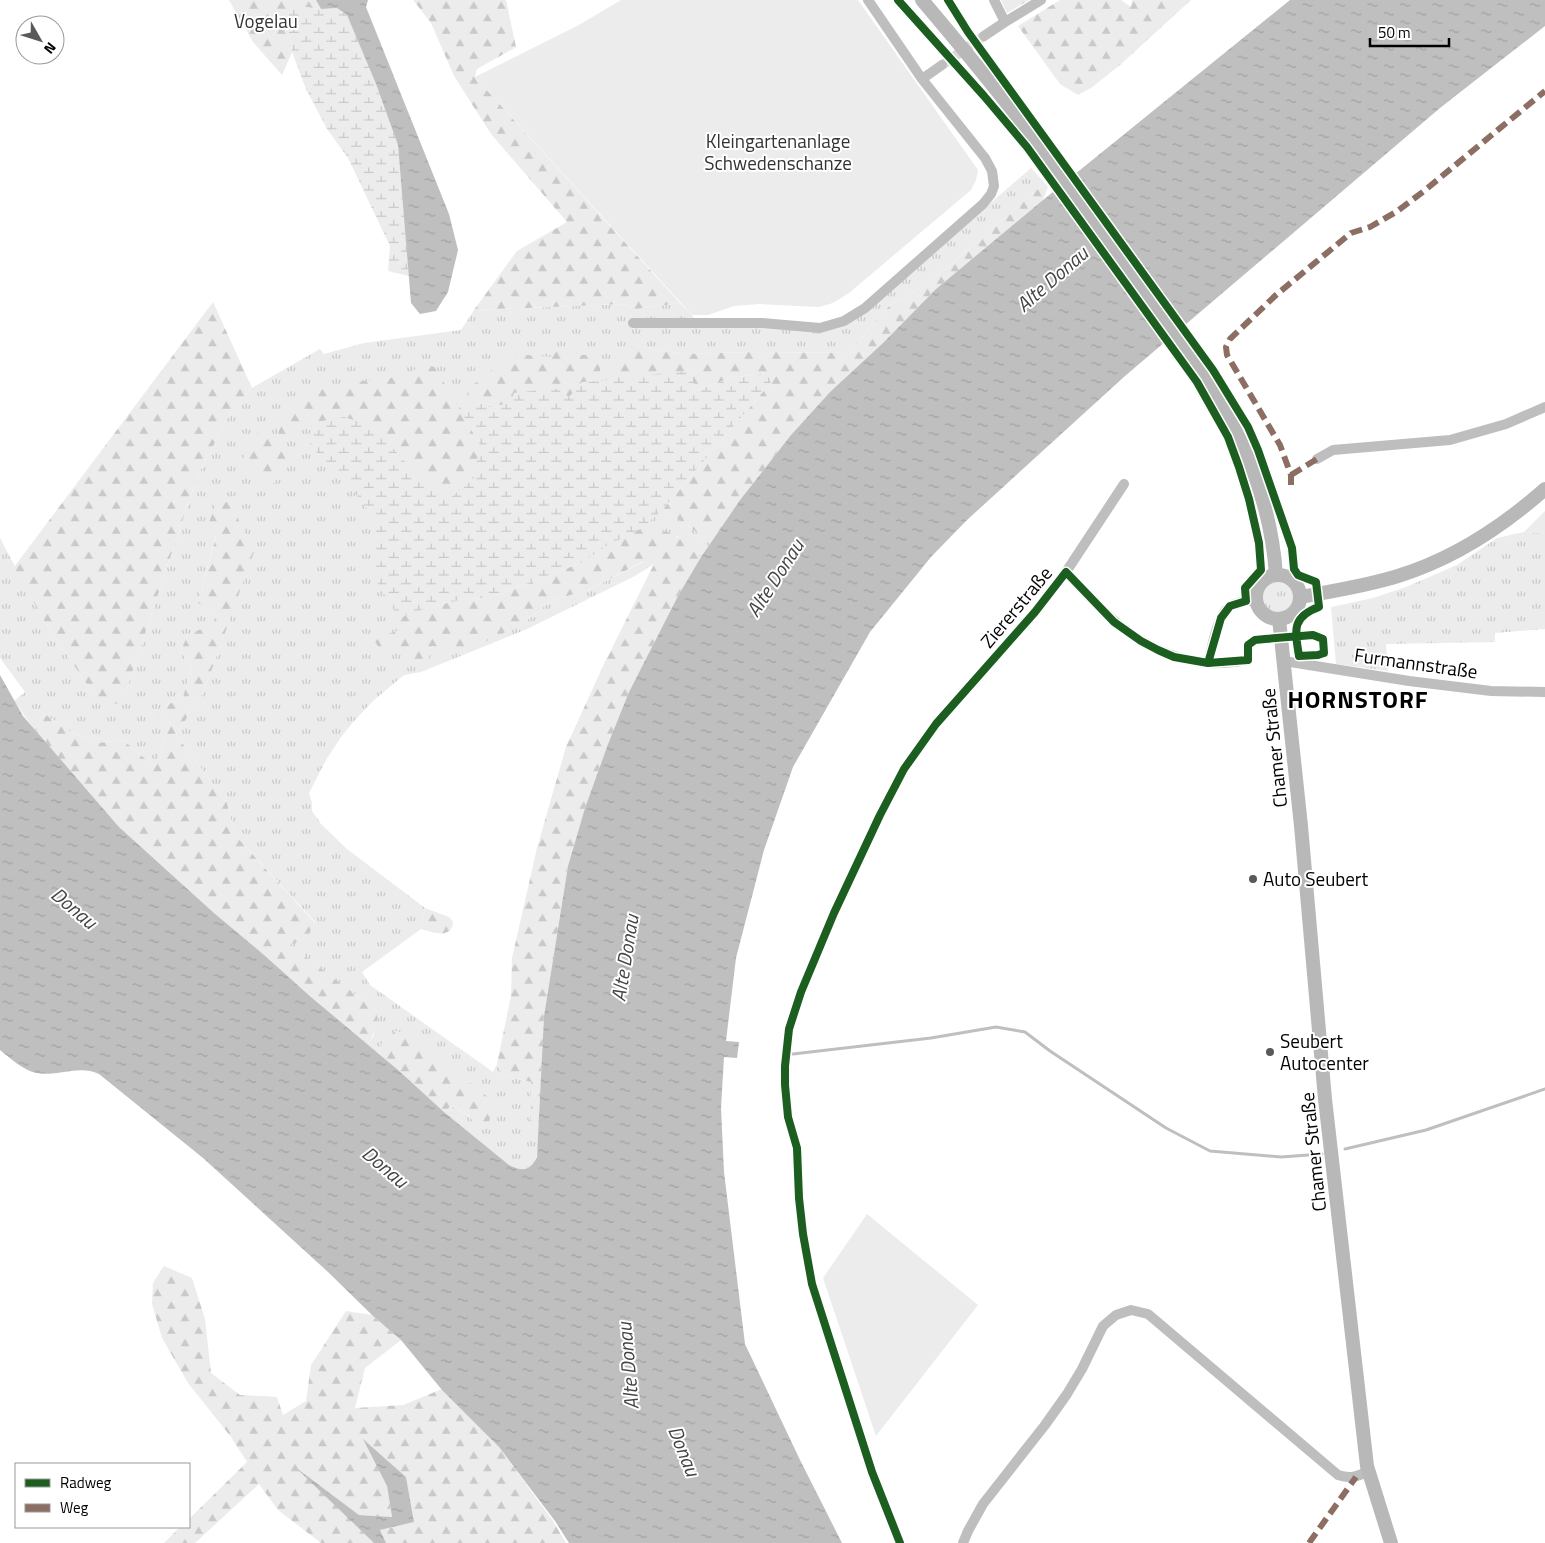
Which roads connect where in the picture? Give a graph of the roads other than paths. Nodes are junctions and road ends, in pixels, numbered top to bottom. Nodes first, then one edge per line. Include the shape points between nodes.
1 (868, 0) edge
2 (922, 0) edge
3 (994, 0) edge
4 (1042, 0) edge
5 (1005, 22) junction
6 (984, 36) tunnel mouth
7 (942, 65) tunnel mouth
8 (922, 79) junction
9 (633, 323) dead end
10 (1545, 407) edge
11 (1317, 459) dead end
12 (1124, 484) dead end
13 (1545, 489) edge
14 (1066, 572) junction
15 (1276, 575) junction
16 (1300, 597) junction
17 (1256, 600) junction
18 (1279, 623) junction
19 (1248, 660) dead end
20 (1284, 662) junction
21 (1208, 663) junction
22 (1545, 692) edge
23 (936, 724) dead end
24 (1368, 1471) junction
25 (963, 1543) edge
26 (1390, 1543) edge

1 - 8 street
2 - 15 main road via 1036,140 1206,376 1252,466 1264,501
3 - 5 street
4 - 5 street
5 - 6 street
7 - 8 street
8 - 9 street via 985,158 992,171 994,186 983,204 865,308 844,321 820,328 762,323
10 - 11 street via 1506,424 1450,440 1333,450
12 - 14 street
13 - 16 main road via 1491,531 1441,559 1396,576
14 - 21 street, Ziererstraße via 1104,613 1141,641 1174,657
14 - 23 street, Ziererstraße
15 - 16 main road via 1283,575 1296,583
15 - 17 main road via 1263,581
16 - 18 main road via 1291,614
17 - 18 main road via 1266,615
17 - 21 street via 1239,602 1225,611
18 - 20 main road, Chamer Straße
19 - 21 street, Ziererstraße
20 - 22 street, Furmannstraße via 1412,682 1491,691
20 - 24 main road, Chamer Straße via 1325,1099
24 - 25 street via 1356,1477 1338,1475 1148,1314 1131,1310 1116,1315 1103,1326 1067,1394 983,1504
24 - 26 main road, Chamer Straße

